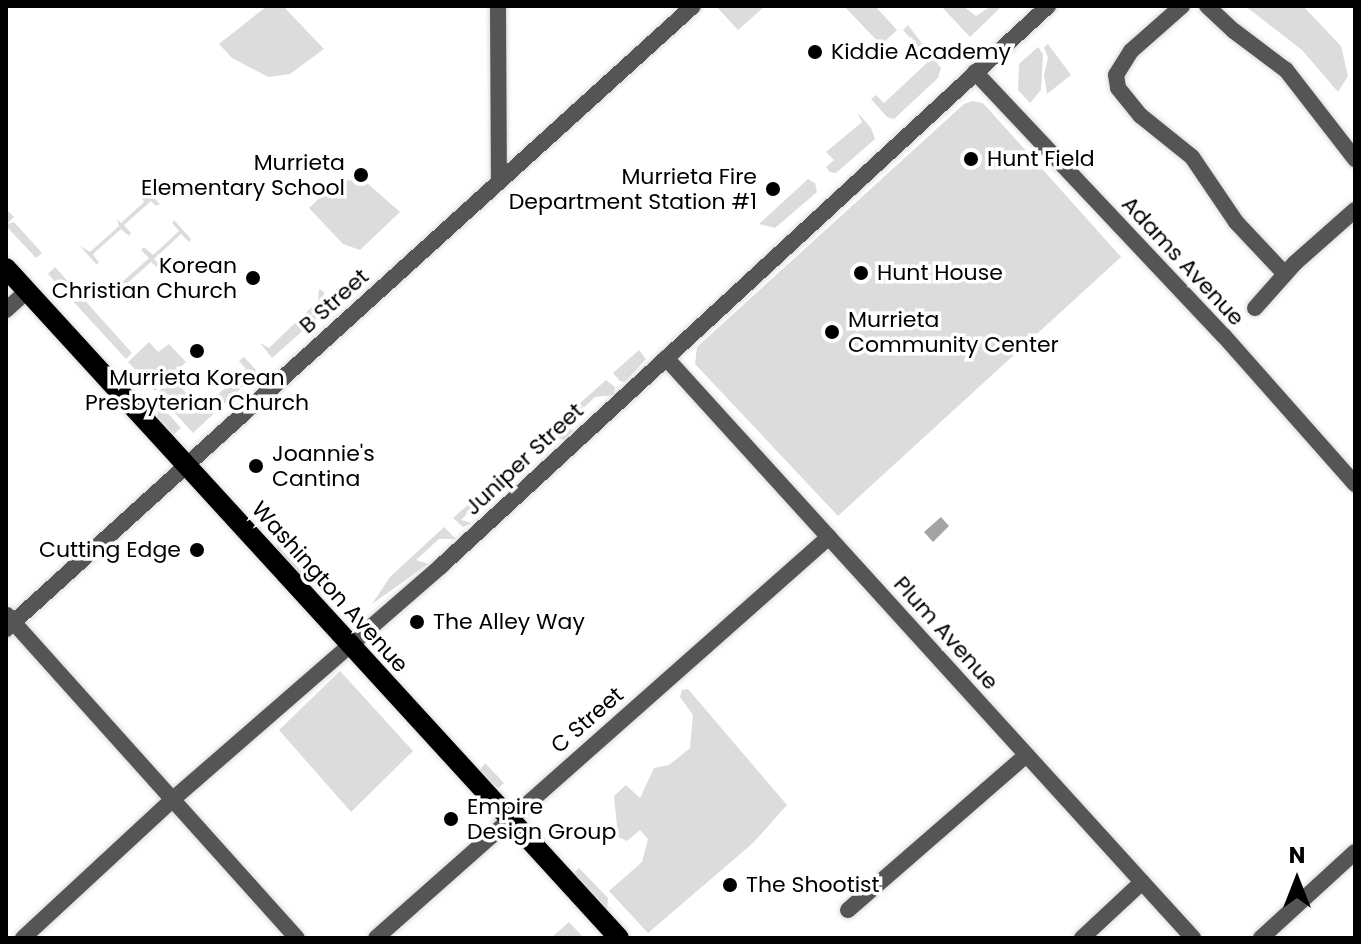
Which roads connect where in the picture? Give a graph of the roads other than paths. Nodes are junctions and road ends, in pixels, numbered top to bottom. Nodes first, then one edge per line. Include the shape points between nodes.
1 (498, 6) edge
2 (693, 6) edge
3 (1048, 6) edge
4 (1182, 6) edge
5 (1207, 6) edge
6 (975, 72) junction
7 (1355, 159) edge
8 (499, 181) junction
9 (1355, 210) edge
10 (6, 268) edge
11 (1285, 274) junction
12 (27, 291) junction
13 (1255, 308) dead end
14 (6, 310) edge
15 (666, 358) junction
16 (188, 467) junction
17 (1355, 484) edge
18 (829, 537) junction
19 (8, 622) edge
20 (349, 643) junction
21 (1026, 755) junction
22 (172, 800) junction
23 (509, 818) junction
24 (1355, 852) edge
25 (1142, 882) junction
26 (848, 910) dead end
27 (23, 938) edge
28 (297, 938) edge
29 (376, 938) edge
30 (619, 938) edge
31 (1082, 938) edge
32 (1193, 938) edge
33 (1261, 938) edge

1 - 8 street
2 - 8 street, B Street
3 - 6 street, Juniper Street
4 - 11 street via 1122,63 1116,75 1118,88 1141,116 1192,157 1236,222
5 - 7 street via 1286,70
6 - 15 street, Juniper Street
6 - 17 street, Adams Avenue via 1224,336
8 - 16 street, B Street
9 - 11 street
10 - 12 main road, Washington Avenue
11 - 13 street
12 - 14 street
12 - 16 main road, Washington Avenue
15 - 18 street, Plum Avenue
15 - 20 street, Juniper Street via 441,566
16 - 19 street, B Street
16 - 20 main road, Washington Avenue
18 - 21 street, Plum Avenue
18 - 23 street, C Street
19 - 22 street
20 - 22 street, Juniper Street
20 - 23 main road, Washington Avenue
21 - 25 street, Plum Avenue
21 - 26 street
22 - 27 street, Juniper Street
22 - 28 street
23 - 29 street, C Street
23 - 30 main road, Washington Avenue
24 - 33 street
25 - 31 street
25 - 32 street, Plum Avenue

